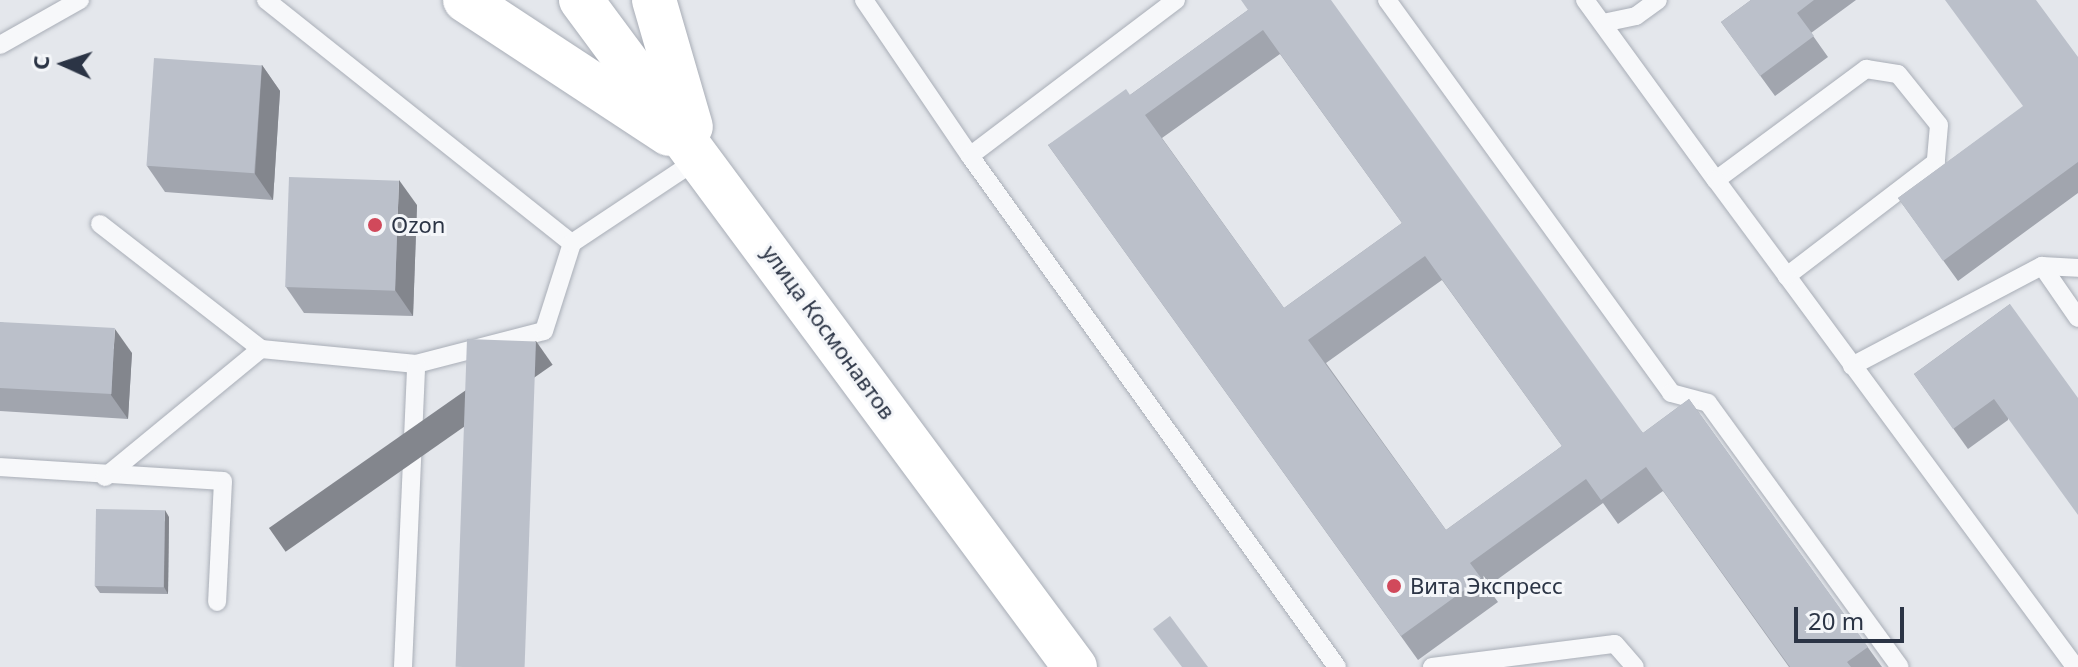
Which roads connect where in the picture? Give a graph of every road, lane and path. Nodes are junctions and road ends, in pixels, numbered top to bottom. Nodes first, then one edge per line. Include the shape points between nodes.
1 (80, 0) edge
2 (266, 0) edge
3 (465, 0) edge
4 (581, 0) edge
5 (654, 0) edge
6 (864, 0) edge
7 (1176, 0) edge
8 (1387, 0) edge
9 (1585, 0) edge
10 (1658, 0) edge
11 (1603, 23) junction
12 (0, 45) edge
13 (700, 155) junction
14 (970, 156) junction
15 (1716, 180) junction
16 (100, 224) dead end
17 (572, 243) junction
18 (2042, 266) junction
19 (2078, 268) edge
20 (1787, 276) junction
21 (2078, 318) edge
22 (261, 349) junction
23 (416, 364) junction
24 (1852, 366) junction
25 (0, 467) edge
26 (105, 477) junction
27 (217, 602) dead end
28 (403, 667) edge
29 (1075, 667) edge
30 (1337, 667) edge
31 (1432, 667) edge
32 (1635, 667) edge
33 (1900, 667) edge
34 (2075, 667) edge

1 - 12 lane
2 - 17 lane
3 - 13 main road
4 - 13 main road, улица Космонавтов
5 - 13 main road
6 - 14 lane
7 - 14 lane
8 - 33 lane via 1671,393 1708,403
9 - 11 lane
10 - 11 lane via 1636,16
11 - 15 lane
13 - 17 lane
13 - 29 main road, улица Космонавтов
14 - 30 lane
15 - 20 lane
15 - 20 lane via 1866,69 1898,74 1939,125 1936,162
16 - 22 lane
17 - 23 lane via 544,331
18 - 19 lane
18 - 21 lane
18 - 24 lane
20 - 24 lane
22 - 23 lane
22 - 26 lane
23 - 28 lane
24 - 34 lane
25 - 26 lane
26 - 27 lane via 223,481
31 - 32 lane via 1615,644

